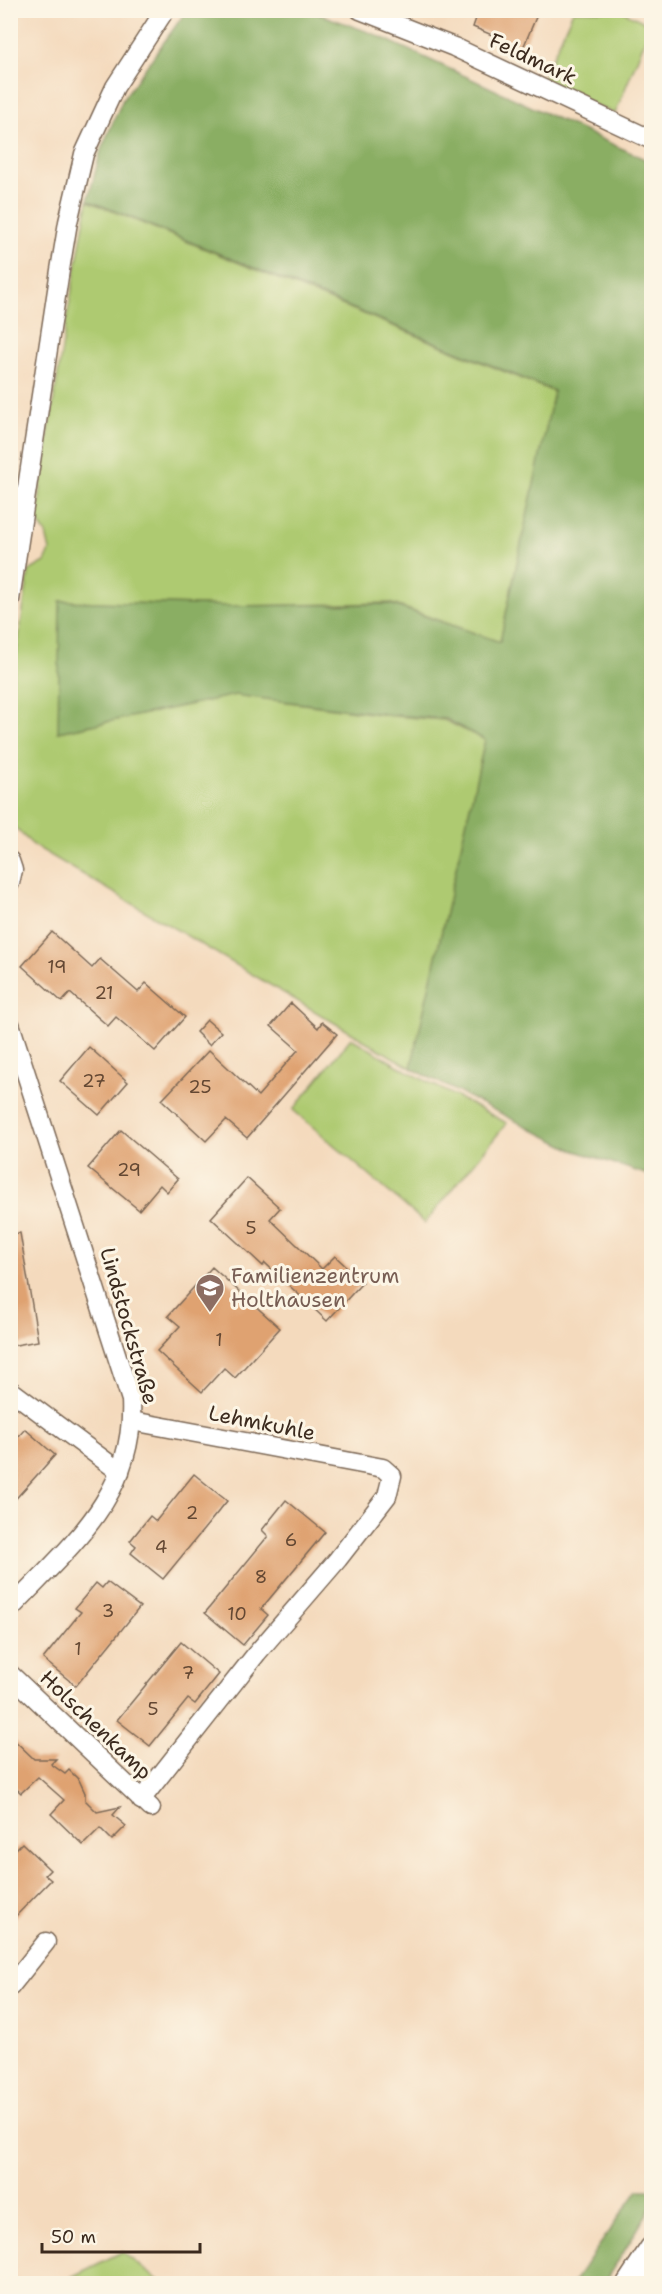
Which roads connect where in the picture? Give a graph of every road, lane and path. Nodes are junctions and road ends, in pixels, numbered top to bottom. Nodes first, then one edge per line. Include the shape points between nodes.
1 (165, 10) edge
2 (360, 10) edge
3 (651, 140) edge
4 (10, 600) edge
5 (10, 861) edge
6 (10, 883) edge
7 (10, 1024) edge
8 (10, 1390) edge
9 (132, 1421) junction
10 (120, 1472) junction
11 (10, 1609) edge
12 (10, 1674) edge
13 (146, 1804) joint
14 (46, 1942) dead end
15 (10, 1987) edge
16 (651, 2249) edge
17 (629, 2283) edge

1 - 4 street via 115,87 84,154 60,270
2 - 3 street, Feldmark via 454,47
5 - 6 street
7 - 9 street, Lindstockstraße via 131,1400
8 - 10 street
9 - 10 street, Lindstockstraße via 129,1447
9 - 13 street, Lehmkuhle via 383,1468 392,1476 387,1496 257,1653
10 - 11 street, Lindstockstraße via 107,1501 83,1533
12 - 13 street, Holschenkamp
14 - 15 street
16 - 17 street

